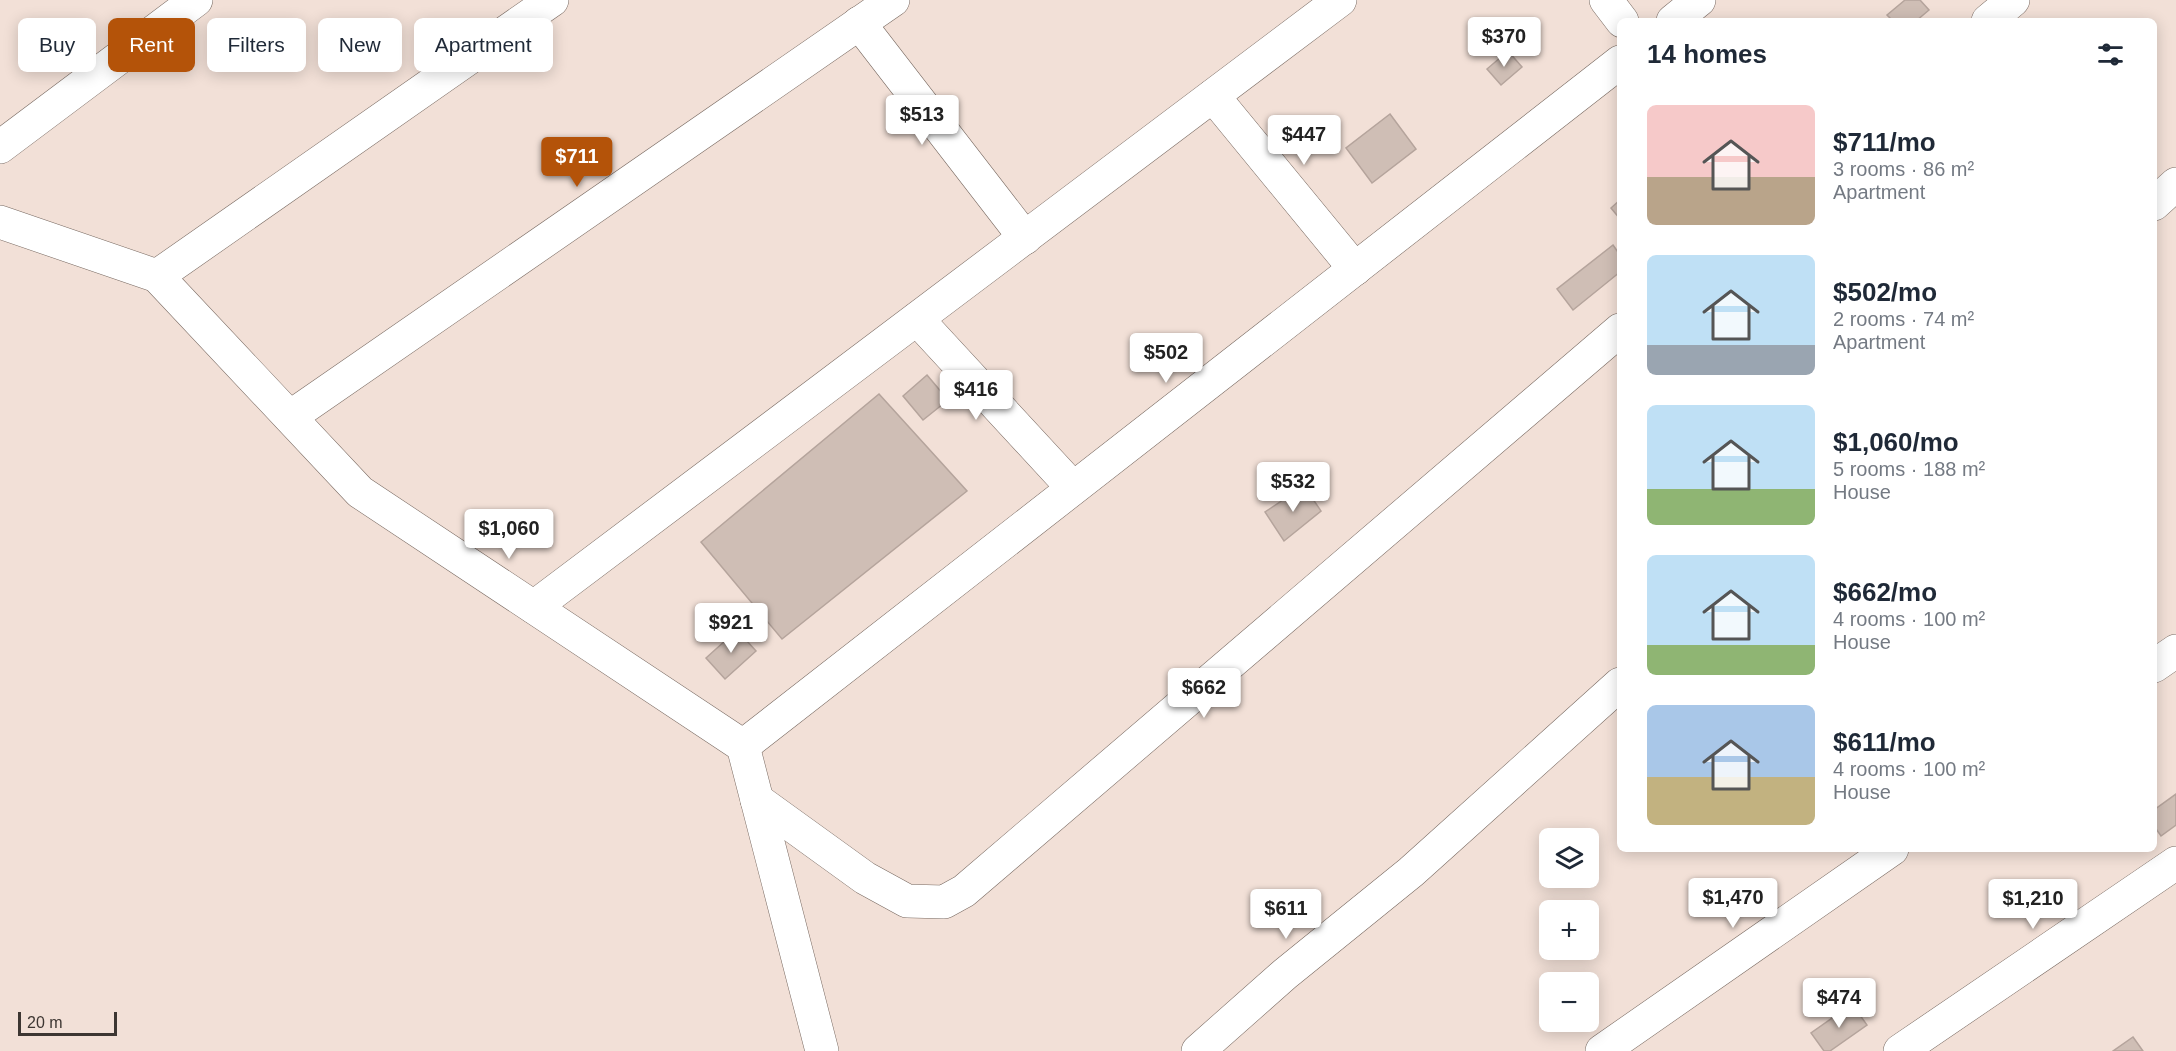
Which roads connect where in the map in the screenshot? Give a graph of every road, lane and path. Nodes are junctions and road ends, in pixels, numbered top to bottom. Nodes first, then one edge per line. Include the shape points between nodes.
1 (196, 0) edge
2 (552, 0) edge
3 (893, 0) edge
4 (1340, 0) edge
5 (1606, 0) edge
6 (1700, 0) edge
7 (2013, 0) edge
8 (1620, 18) edge
9 (1677, 18) edge
10 (1992, 18) edge
11 (860, 23) junction
12 (1617, 64) edge
13 (1213, 96) junction
14 (0, 147) edge
15 (2176, 184) edge
16 (2157, 201) edge
17 (0, 222) edge
18 (1024, 238) junction
19 (1355, 268) junction
20 (157, 276) junction
21 (917, 319) junction
22 (1617, 333) edge
23 (290, 417) junction
24 (1073, 488) junction
25 (534, 607) junction
26 (2176, 651) edge
27 (2157, 664) edge
28 (1617, 687) edge
29 (743, 746) junction
30 (757, 800) junction
31 (1888, 852) edge
32 (2176, 863) edge
33 (822, 1051) edge
34 (1198, 1051) edge
35 (1602, 1051) edge
36 (1900, 1051) edge

1 - 14 street
2 - 20 street
3 - 11 street
4 - 13 street
5 - 8 street
6 - 9 street
7 - 10 street
11 - 18 street
11 - 23 street
12 - 19 street
13 - 18 street
13 - 19 street
15 - 16 street
17 - 20 street
18 - 21 street
19 - 24 street
20 - 23 street
21 - 24 street
21 - 25 street
22 - 30 street via 964,891 944,902 907,901 865,878
23 - 25 street via 360,492
24 - 29 street
25 - 29 street
26 - 27 street
28 - 34 street via 1411,872
29 - 30 street
30 - 33 street
31 - 35 street
32 - 36 street

